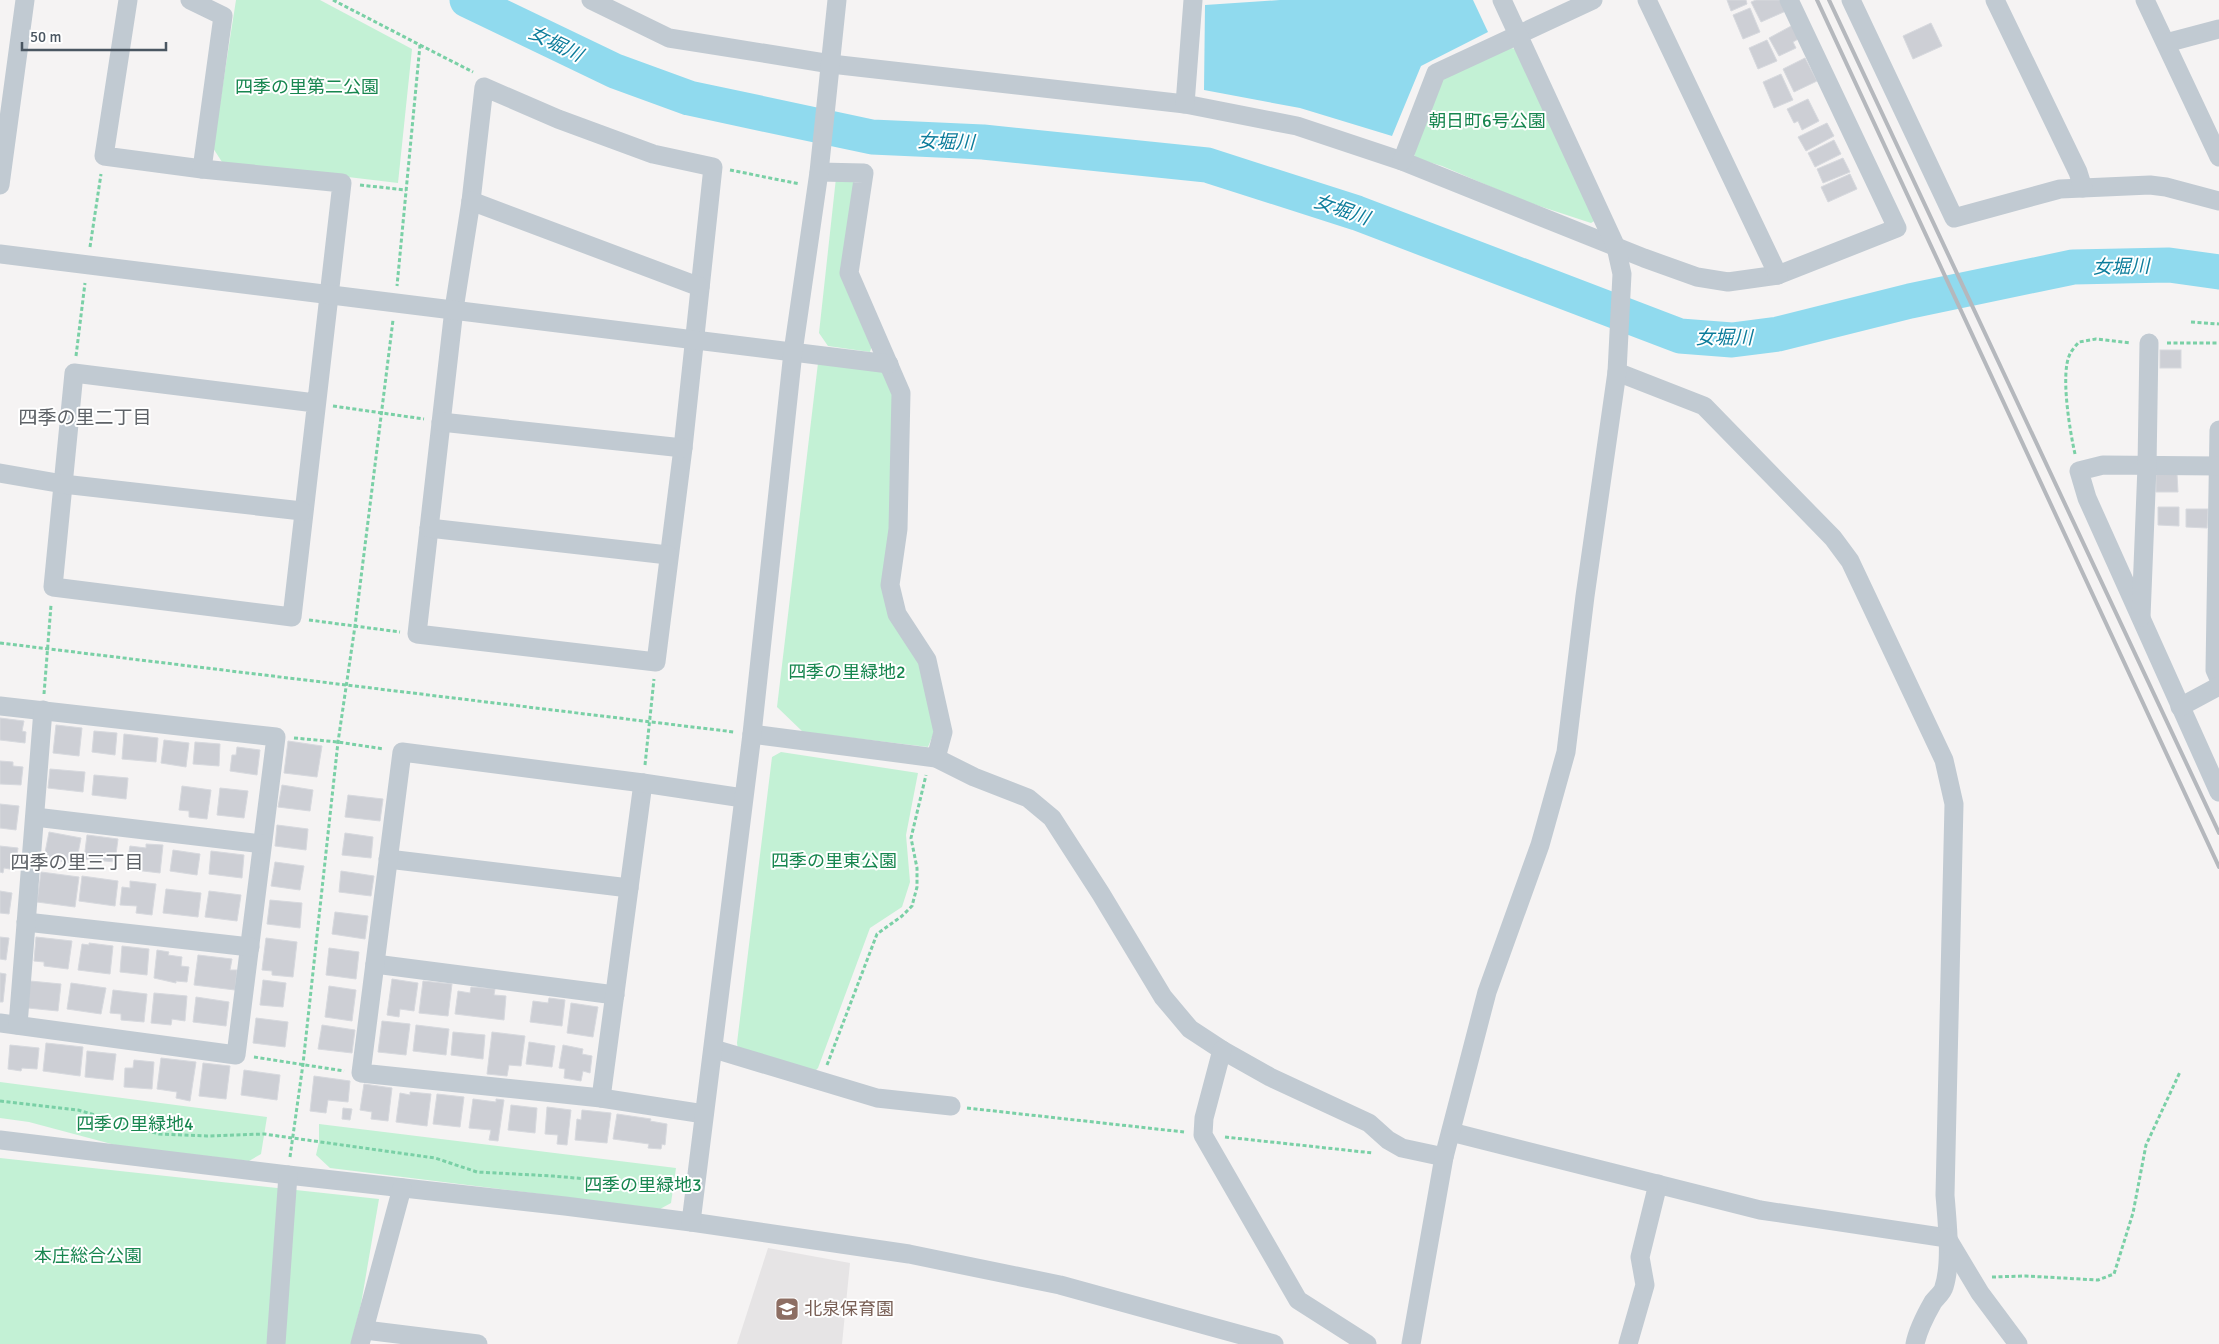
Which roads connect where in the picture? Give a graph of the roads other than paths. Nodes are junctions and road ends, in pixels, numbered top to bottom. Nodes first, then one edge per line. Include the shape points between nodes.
1 (25, 0) edge
2 (128, 0) edge
3 (190, 0) edge
4 (591, 0) edge
5 (837, 0) edge
6 (1193, 0) edge
7 (1502, 0) edge
8 (1593, 0) edge
9 (1647, 0) edge
10 (1789, 0) edge
11 (1851, 0) edge
12 (1995, 0) edge
13 (2144, 0) edge
14 (2219, 29) edge
15 (1519, 35) junction
16 (2166, 43) junction
17 (831, 64) junction
18 (1185, 104) junction
19 (2218, 153) edge
20 (1402, 161) junction
21 (202, 169) junction
22 (818, 175) junction
23 (0, 185) edge
24 (2083, 188) junction
25 (471, 201) junction
26 (2219, 201) edge
27 (1616, 247) junction
28 (0, 254) edge
29 (1778, 275) junction
30 (700, 287) junction
31 (329, 296) junction
32 (454, 309) junction
33 (694, 341) junction
34 (2149, 343) road end
35 (793, 352) junction
36 (889, 364) junction
37 (1617, 365) junction
38 (315, 403) junction
39 (440, 422) junction
40 (2219, 430) edge
41 (683, 448) junction
42 (2147, 466) junction
43 (2219, 466) edge
44 (0, 474) edge
45 (63, 484) junction
46 (302, 511) junction
47 (428, 528) junction
48 (668, 556) junction
49 (2140, 620) junction
50 (2219, 680) edge
51 (2219, 686) edge
52 (0, 706) edge
53 (2180, 707) junction
54 (43, 710) junction
55 (752, 734) junction
56 (936, 758) junction
57 (643, 783) junction
58 (2219, 792) edge
59 (742, 798) junction
60 (35, 817) junction
61 (262, 844) junction
62 (388, 859) junction
63 (629, 888) junction
64 (26, 922) junction
65 (250, 947) junction
66 (375, 964) junction
67 (615, 995) junction
68 (9, 1024) edge
69 (714, 1048) junction
70 (1222, 1050) junction
71 (601, 1098) junction
72 (952, 1106) road end
73 (704, 1114) junction
74 (1451, 1132) junction
75 (0, 1140) edge
76 (1444, 1158) junction
77 (288, 1175) junction
78 (1658, 1184) junction
79 (402, 1188) junction
80 (691, 1222) junction
81 (1948, 1238) junction
82 (1976, 1285) junction
83 (1944, 1288) junction
84 (363, 1337) edge
85 (276, 1344) edge
86 (478, 1344) edge
87 (1274, 1344) edge
88 (1368, 1344) edge
89 (1411, 1344) edge
90 (1628, 1344) edge
91 (1915, 1344) edge
92 (2018, 1344) edge

1 - 23 street
2 - 21 street via 104,156
3 - 21 street via 224,16
4 - 17 street via 668,38
5 - 17 street
6 - 18 street
7 - 15 street
8 - 15 street
9 - 29 street
10 - 29 street via 1897,228
11 - 24 street via 1954,218 2060,189
12 - 24 street
13 - 16 street
14 - 16 street
15 - 20 street via 1436,72
15 - 27 street
16 - 19 street
17 - 18 street
17 - 22 street
18 - 20 street via 1297,126
20 - 27 street
21 - 31 street via 342,183
22 - 35 street
22 - 36 street via 864,173 849,274
24 - 26 street via 2166,187
25 - 30 street
25 - 30 street via 484,87 653,154 713,166
25 - 32 street
27 - 29 street via 1697,277 1728,282
27 - 37 street via 1622,274
28 - 31 street
30 - 33 street
31 - 32 street
31 - 38 street
32 - 33 street
32 - 39 street
33 - 35 street
33 - 41 street
34 - 42 street
35 - 36 street
35 - 55 street
36 - 56 street via 901,393 898,529 890,585 897,614 927,660 943,732
37 - 74 street via 1566,752 1540,845 1488,992
37 - 81 street via 1704,406 1833,538 1850,561 1944,760 1954,804 1945,1195
38 - 45 street via 74,373
38 - 46 street
39 - 41 street
39 - 47 street
40 - 43 street
41 - 48 street
42 - 43 street
42 - 49 street
42 - 49 street via 2103,465 2079,471 2086,498
43 - 50 street via 2215,670
44 - 45 street
45 - 46 street
45 - 46 street via 53,587 292,617
47 - 48 street
47 - 48 street via 417,634 656,662
49 - 53 street
51 - 53 street
52 - 54 street
53 - 58 street
54 - 60 street
54 - 61 street via 276,737
55 - 56 street
55 - 59 street
56 - 70 street via 1028,798 1052,818 1163,997 1190,1029
57 - 59 street
57 - 62 street via 402,752
57 - 63 street
59 - 69 street
60 - 61 street
60 - 64 street
61 - 65 street
62 - 63 street
62 - 66 street
63 - 67 street
64 - 65 street
64 - 68 street
65 - 68 street via 236,1055
66 - 67 street
66 - 71 street via 361,1073
67 - 71 street
69 - 72 street via 877,1098
69 - 73 street
70 - 76 street via 1270,1077 1369,1123 1402,1148
70 - 88 street via 1204,1118 1203,1134 1298,1300
71 - 73 street
73 - 80 street
74 - 76 street
74 - 78 street
75 - 77 street
76 - 89 street
77 - 79 street
77 - 85 street
78 - 81 street via 1760,1210
78 - 90 street via 1640,1257 1646,1285
79 - 80 street
79 - 84 street
80 - 87 street via 909,1254 1051,1283
81 - 82 street
81 - 83 street
82 - 83 street
82 - 92 street
83 - 91 street via 1918,1330
84 - 86 street

